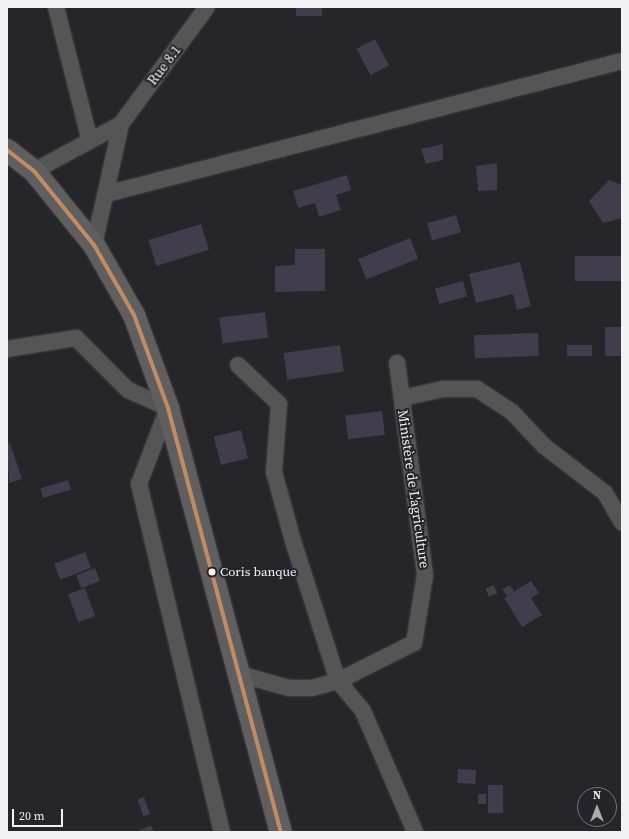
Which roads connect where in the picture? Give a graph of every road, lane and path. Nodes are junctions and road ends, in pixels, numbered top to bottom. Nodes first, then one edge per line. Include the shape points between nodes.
1 (56, 7) edge
2 (207, 7) edge
3 (622, 61) edge
4 (121, 124) junction
5 (90, 141) junction
6 (7, 150) edge
7 (34, 171) junction
8 (106, 194) junction
9 (94, 245) junction
10 (7, 349) edge
11 (397, 363) dead end
12 (238, 365) dead end
13 (402, 398) junction
14 (168, 408) junction
15 (622, 522) edge
16 (239, 674) junction
17 (338, 681) junction
18 (222, 832) edge
19 (281, 832) edge
20 (415, 832) edge

1 - 5 street
2 - 4 street, Rue 8.1
3 - 8 street
4 - 5 street, Rue 8.1
4 - 8 street, Rue 8.1
5 - 7 street, Rue 8.1
6 - 7 main road
7 - 9 main road
8 - 9 street, Rue 8.1
9 - 14 main road via 134,315
10 - 14 street via 76,338 128,390
11 - 13 street, Ministère de L'agriculture
12 - 17 street via 278,404 274,472
13 - 15 street via 443,389 477,389 512,412 544,446 605,493
13 - 17 street, Ministère de L'agriculture via 425,575 414,643
14 - 16 main road
14 - 18 street via 139,484
16 - 17 street, Ministère de L'agriculture via 289,688 312,688
16 - 19 main road
17 - 20 street via 362,711

